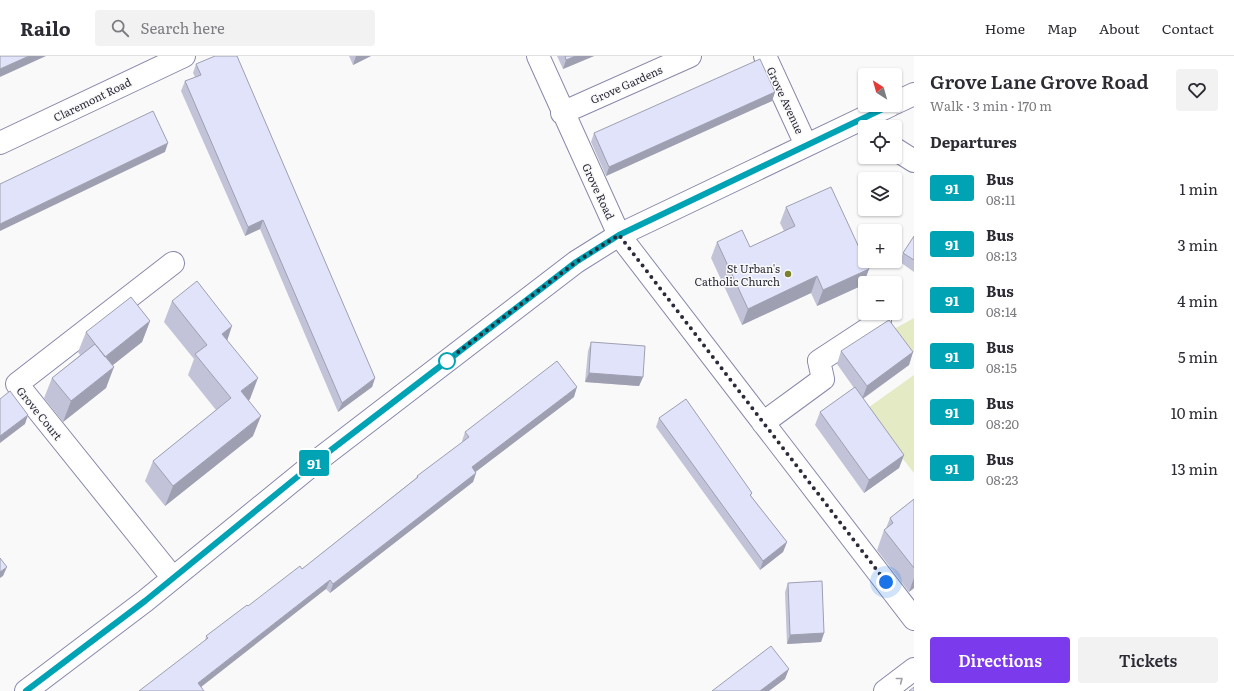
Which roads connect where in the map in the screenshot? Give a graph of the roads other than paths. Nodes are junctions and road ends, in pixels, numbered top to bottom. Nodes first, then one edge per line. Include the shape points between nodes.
1 (184, 56) edge
2 (538, 56) edge
3 (690, 56) edge
4 (765, 56) edge
5 (914, 94) edge
6 (902, 100) edge
7 (880, 112) edge
8 (562, 113) junction
9 (868, 120) edge
10 (858, 125) edge
11 (0, 143) edge
12 (806, 145) junction
13 (902, 153) edge
14 (914, 161) edge
15 (619, 235) junction
16 (174, 263) dead end
17 (880, 321) dead end
18 (763, 423) junction
19 (173, 578) junction
20 (914, 619) edge
21 (914, 669) edge
22 (26, 691) edge
23 (885, 691) edge

1 - 11 street, Claremont Road
2 - 8 street, Grove Road
3 - 8 street, Grove Gardens
4 - 12 street, Grove Avenue
5 - 6 street
7 - 9 street
8 - 15 street, Grove Road
10 - 12 street
12 - 15 street
13 - 14 street
15 - 18 street, Grove Road
15 - 19 street via 576,262 318,460
16 - 19 street, Grove Court via 17,384
17 - 18 street via 819,361 823,379
18 - 20 street, Grove Road
19 - 22 street
23 -> 21 street

